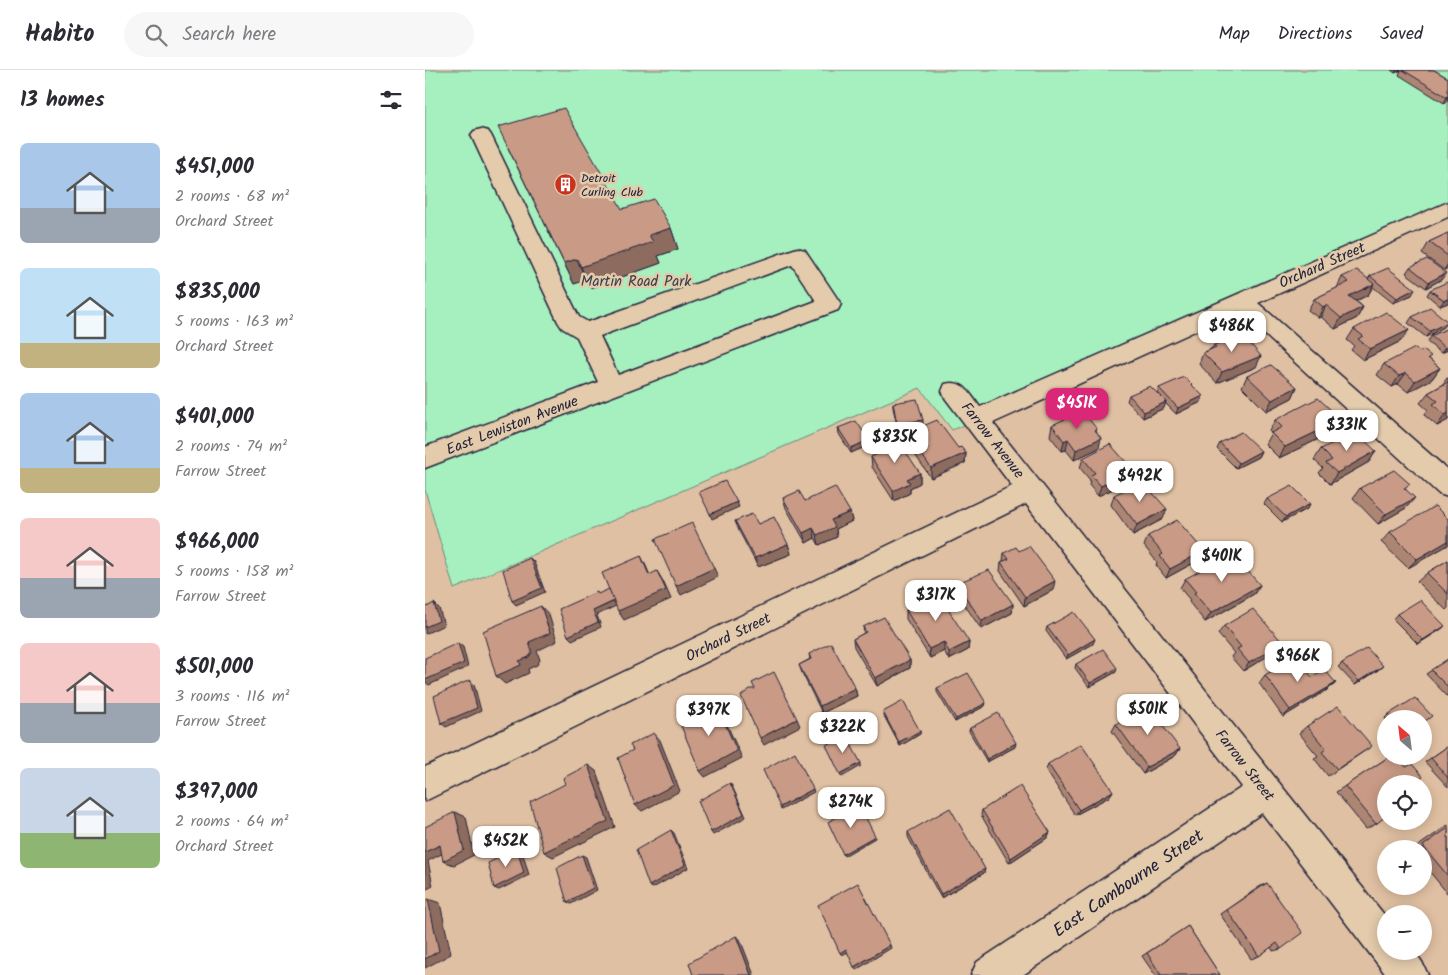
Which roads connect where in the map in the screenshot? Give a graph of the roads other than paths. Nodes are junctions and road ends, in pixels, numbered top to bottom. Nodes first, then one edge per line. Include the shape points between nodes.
1 (481, 135) dead end
2 (1448, 209) edge
3 (1242, 301) junction
4 (586, 332) junction
5 (606, 389) junction
6 (955, 391) dead end
7 (977, 419) junction
8 (425, 458) edge
9 (1448, 486) edge
10 (1031, 489) junction
11 (425, 784) edge
12 (1266, 791) junction
13 (1377, 934) edge
14 (1397, 960) edge
15 (990, 975) edge
16 (1409, 975) edge

1 - 4 street via 570,322
2 - 3 street, Orchard Street
3 - 7 street, Orchard Street
3 - 9 street
4 - 5 street
4 - 5 street, East Lewiston Avenue via 797,255 830,304
5 - 8 street, East Lewiston Avenue
6 - 7 street, Farrow Avenue
7 - 10 street, Farrow Avenue
10 - 11 street, Orchard Street
10 - 12 street, Farrow Street
12 - 13 street, Farrow Street
12 - 15 street, East Cambourne Street
14 - 16 street

